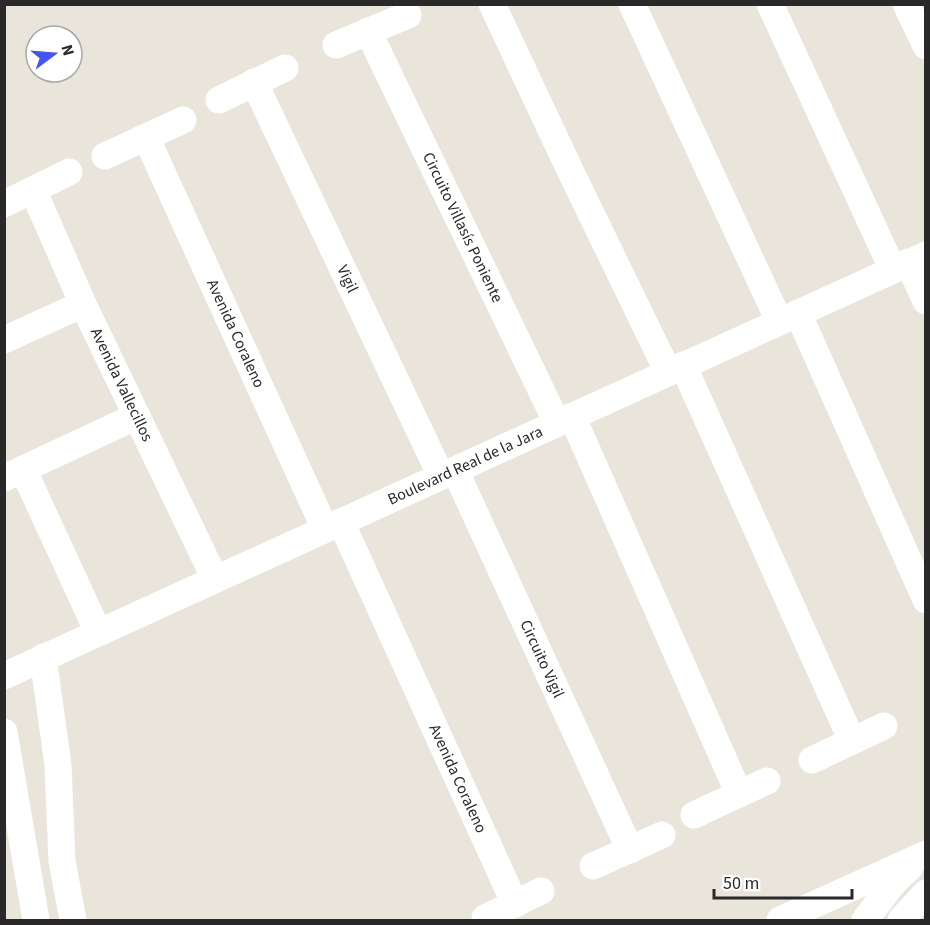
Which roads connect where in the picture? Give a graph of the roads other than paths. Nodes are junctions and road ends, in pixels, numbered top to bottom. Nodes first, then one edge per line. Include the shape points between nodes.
1 (492, 4) edge
2 (632, 4) edge
3 (770, 4) edge
4 (906, 4) edge
5 (408, 15) dead end
6 (368, 31) junction
7 (336, 45) dead end
8 (926, 46) edge
9 (285, 68) dead end
10 (254, 82) junction
11 (219, 100) dead end
12 (183, 120) dead end
13 (146, 137) junction
14 (105, 156) dead end
15 (69, 172) dead end
16 (33, 190) junction
17 (4, 204) edge
18 (909, 262) edge
19 (926, 301) edge
20 (83, 304) junction
21 (789, 317) junction
22 (4, 340) edge
23 (675, 369) junction
24 (137, 416) junction
25 (564, 420) junction
26 (14, 473) edge
27 (448, 473) junction
28 (333, 525) junction
29 (215, 579) junction
30 (926, 600) edge
31 (98, 632) junction
32 (43, 657) junction
33 (4, 676) edge
34 (884, 726) dead end
35 (4, 732) edge
36 (852, 741) junction
37 (812, 760) dead end
38 (767, 781) dead end
39 (739, 794) junction
40 (694, 815) dead end
41 (13, 823) edge
42 (662, 835) dead end
43 (630, 850) junction
44 (926, 854) edge
45 (593, 866) dead end
46 (541, 891) dead end
47 (926, 893) edge
48 (515, 904) junction
49 (485, 918) dead end
50 (795, 918) edge
51 (36, 921) edge
52 (73, 921) edge
53 (865, 921) edge
54 (901, 921) edge

1 - 23 street via 573,177
2 - 21 street
3 - 18 street
4 - 8 street
5 - 6 street
6 - 7 street
6 - 25 street, Circuito Villasís Poniente
9 - 10 street
10 - 11 street
10 - 27 street, Vigil
12 - 13 street
13 - 14 street
13 - 28 street, Avenida Coraleno
15 - 16 street
16 - 17 street
16 - 20 street, Avenida Vallecillos
18 - 19 street
18 - 21 street, Boulevard Real de la Jara
20 - 22 street
20 - 24 street, Avenida Vallecillos
21 - 23 street, Boulevard Real de la Jara
21 - 30 street
23 - 25 street, Boulevard Real de la Jara
23 - 36 street
24 - 26 street
24 - 29 street, Avenida Vallecillos
25 - 27 street, Boulevard Real de la Jara
25 - 39 street, Circuito Villasís Poniente
26 - 31 street
27 - 28 street, Boulevard Real de la Jara
27 - 43 street, Circuito Vigil
28 - 29 street, Boulevard Real de la Jara
28 - 48 street, Avenida Coraleno
29 - 31 street, Boulevard Real de la Jara
31 - 32 street, Boulevard Real de la Jara
32 - 33 street, Boulevard Real de la Jara
32 - 52 street via 58,765 62,861
34 - 36 street
35 - 41 street
36 - 37 street
38 - 39 street
39 - 40 street
41 - 51 street
42 - 43 street
43 - 45 street
44 - 50 street
44 - 53 street via 893,883
46 - 48 street
47 - 54 street
48 - 49 street

